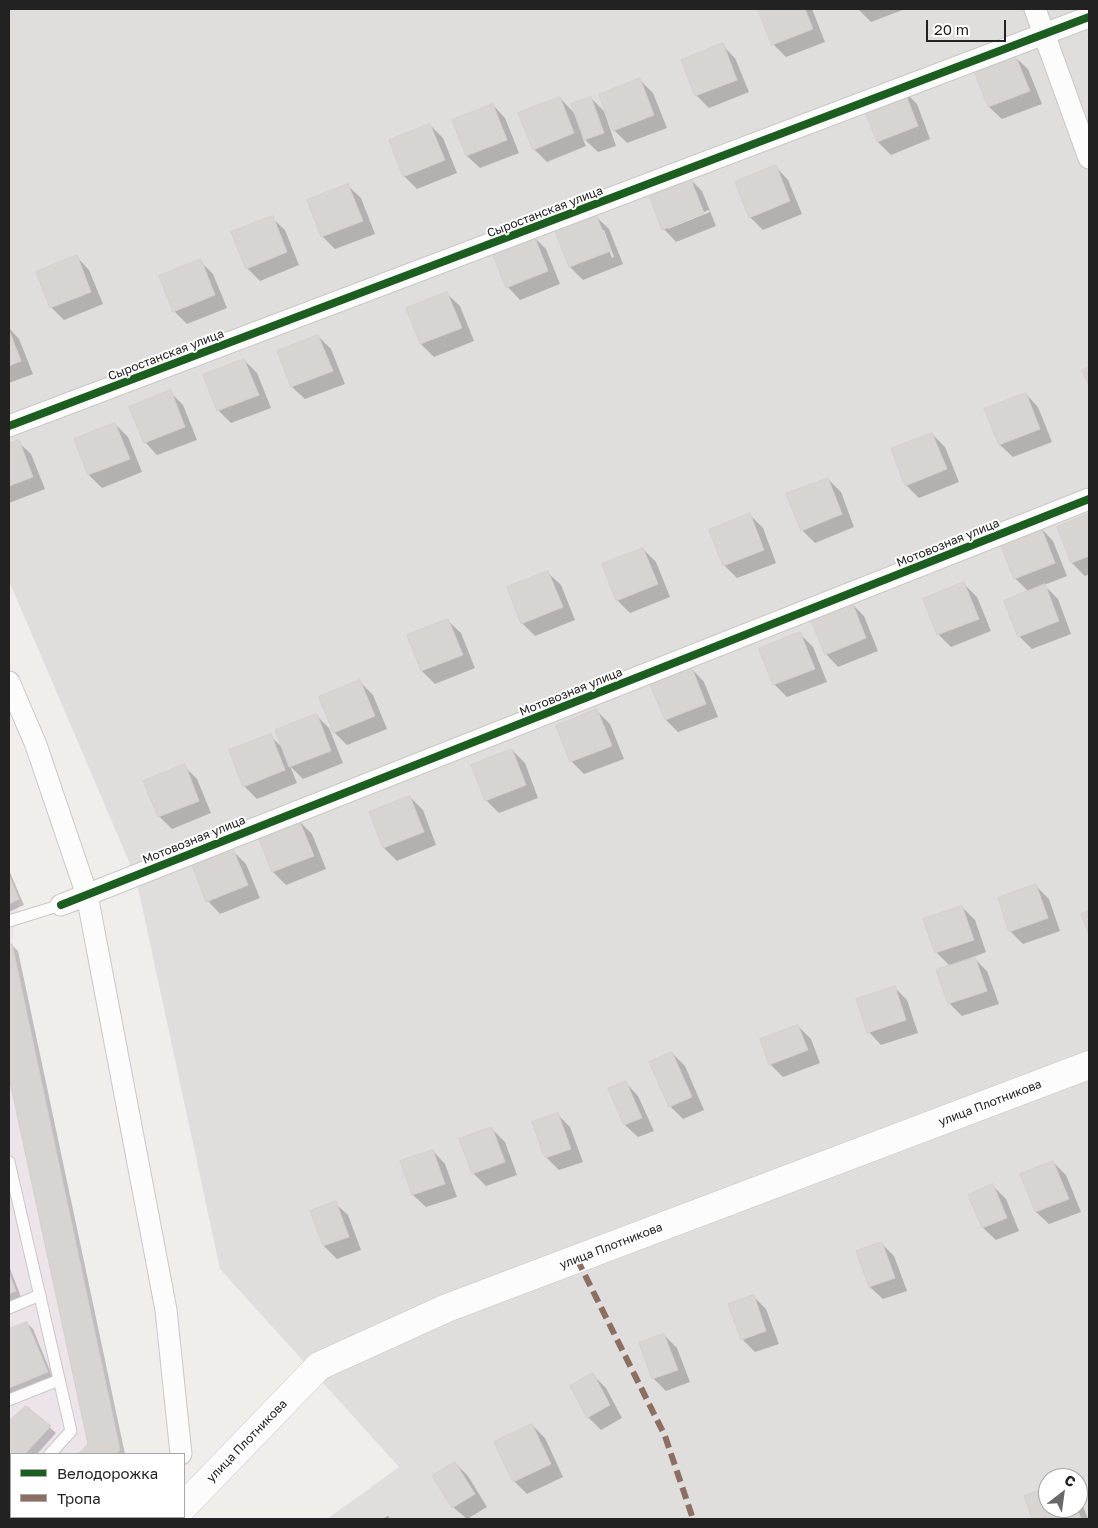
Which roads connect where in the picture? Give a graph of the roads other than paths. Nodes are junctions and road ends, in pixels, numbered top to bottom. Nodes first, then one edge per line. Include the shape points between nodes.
1 (1035, 9) edge
2 (1089, 17) edge
3 (1045, 35) junction
4 (1089, 158) edge
5 (9, 426) edge
6 (1089, 499) edge
7 (9, 682) edge
8 (87, 895) junction
9 (61, 905) joint
10 (9, 921) edge
11 (1089, 1065) edge
12 (9, 1162) edge
13 (13, 1199) edge
14 (40, 1295) junction
15 (9, 1308) edge
16 (59, 1380) junction
17 (9, 1400) edge
18 (51, 1453) edge
19 (181, 1453) edge
20 (185, 1500) edge

1 - 3 street
2 - 3 street, Сыростанская улица
3 - 4 street
3 - 5 street, Сыростанская улица
6 - 8 street, Мотовозная улица
7 - 8 street via 36,745
8 - 9 street, Мотовозная улица
8 - 19 street via 166,1310
9 - 10 lane
11 - 20 street, улица Плотникова via 447,1308 319,1366
12 - 13 lane
13 - 14 lane
14 - 15 lane
14 - 16 lane
16 - 17 lane
16 - 18 lane via 72,1431

